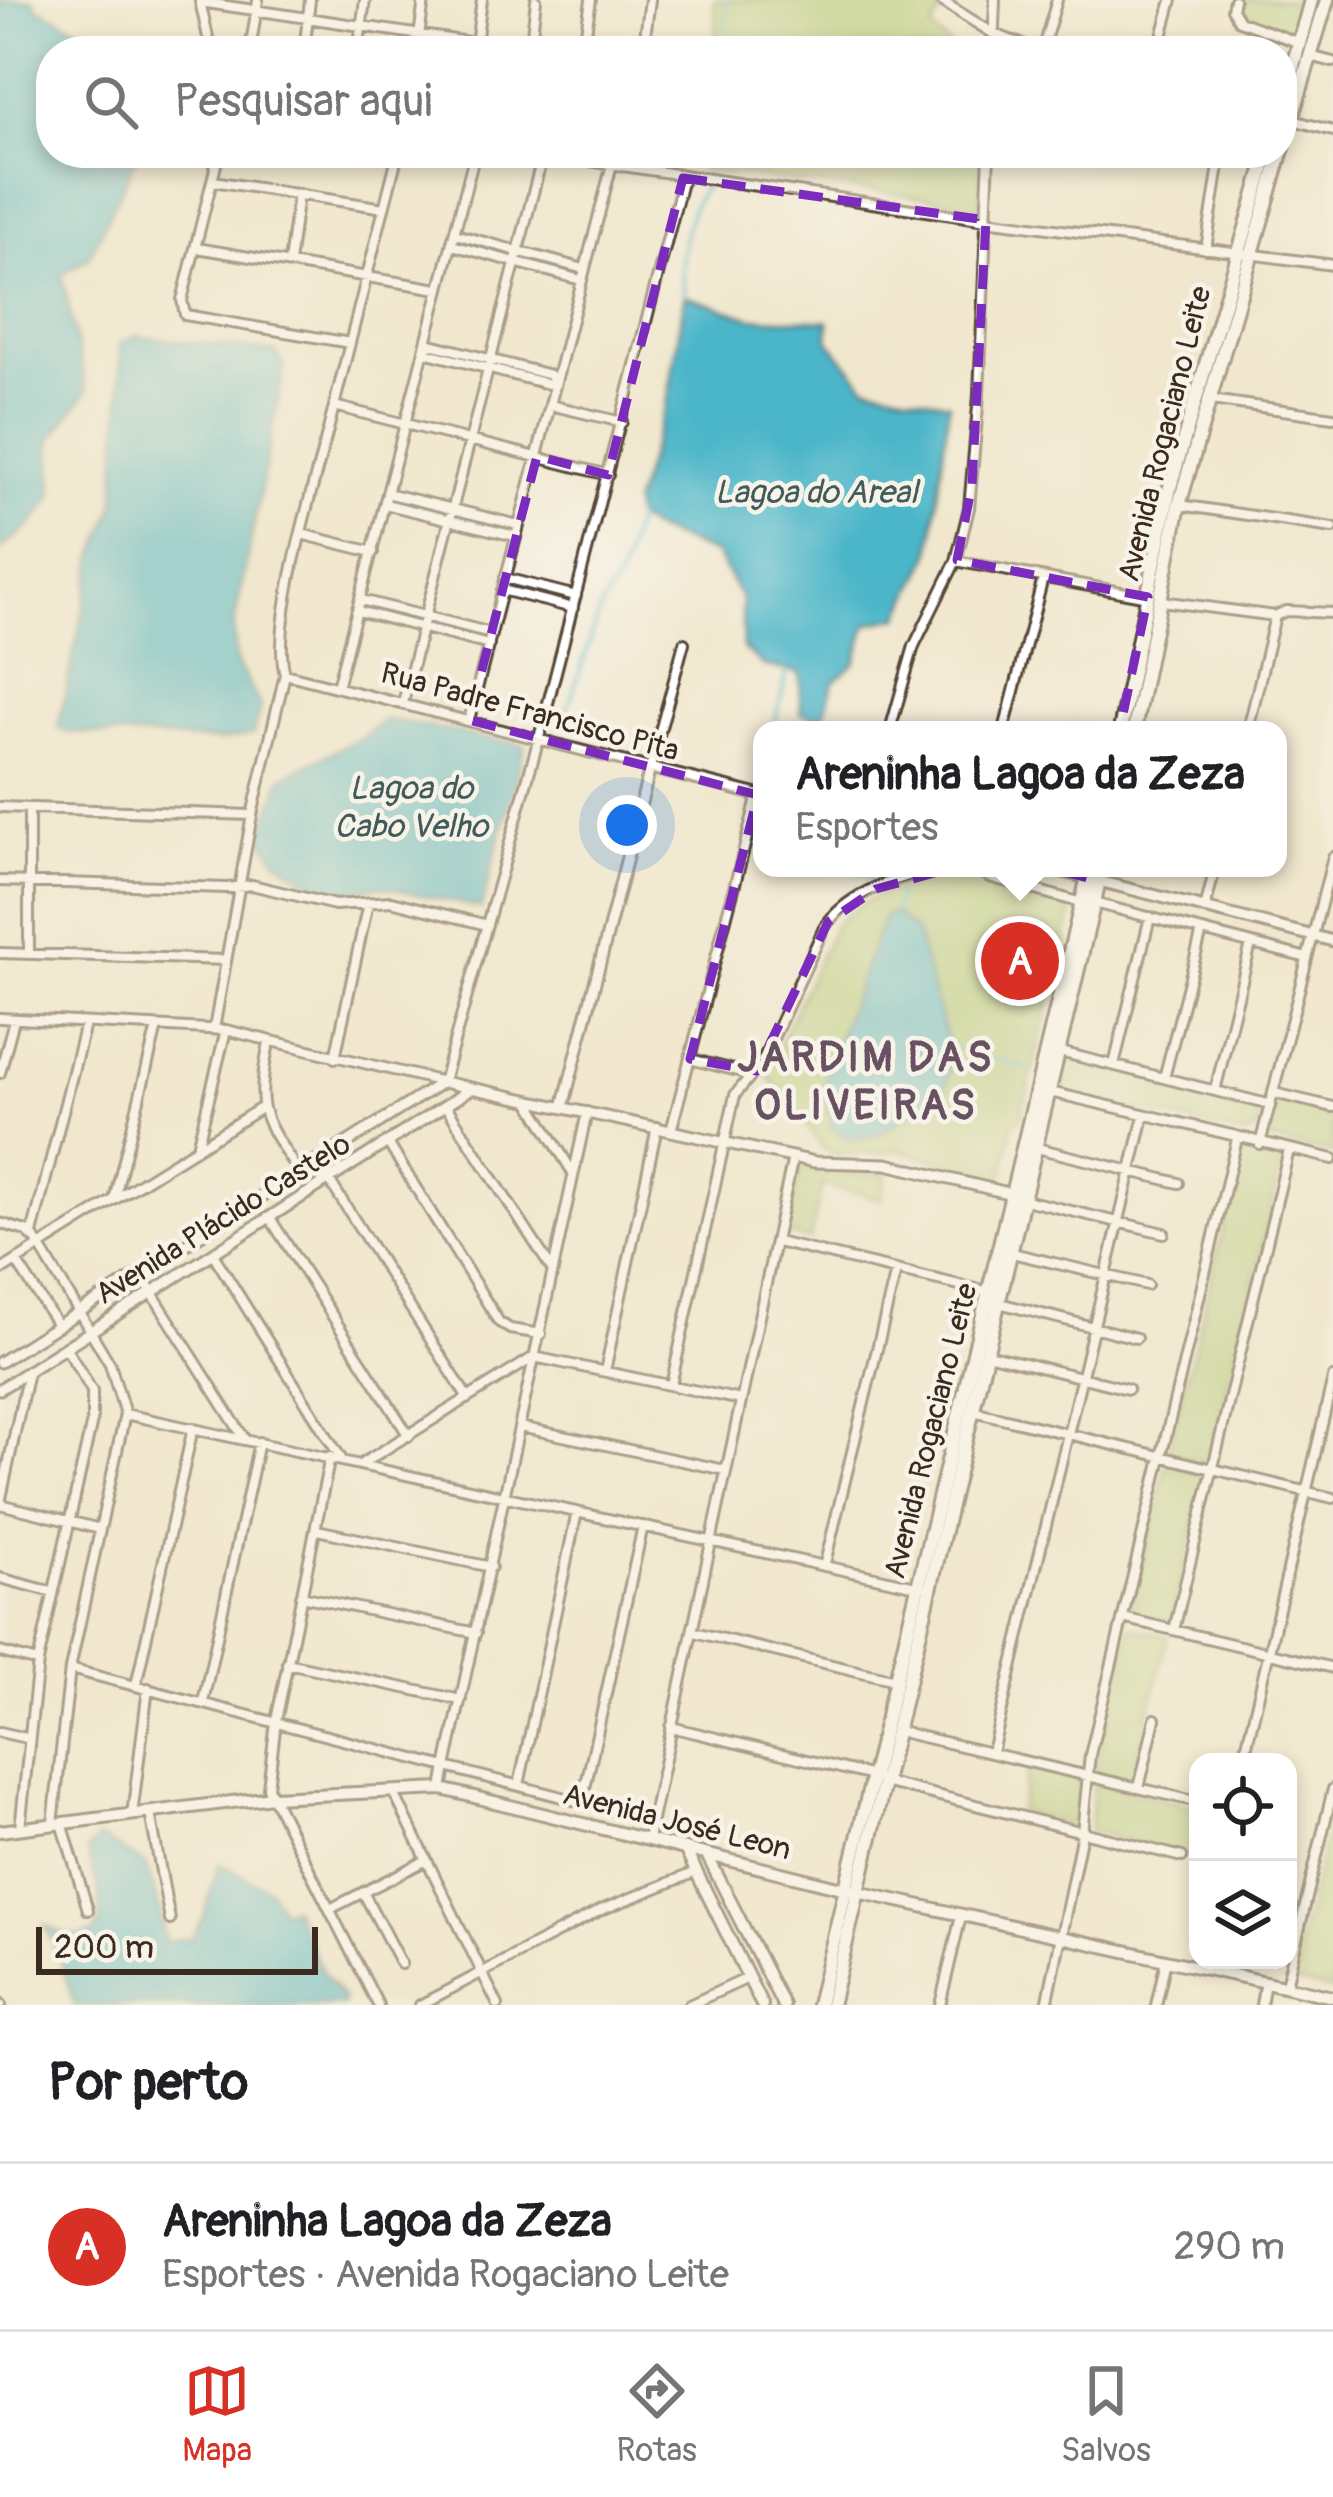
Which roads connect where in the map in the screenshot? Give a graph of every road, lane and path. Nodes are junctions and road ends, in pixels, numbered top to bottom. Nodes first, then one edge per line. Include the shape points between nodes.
1 (310, 0) edge
2 (365, 0) edge
3 (424, 0) edge
4 (482, 0) edge
5 (536, 0) edge
6 (591, 0) edge
7 (650, 0) edge
8 (940, 0) edge
9 (995, 0) edge
10 (1057, 0) edge
11 (1172, 0) edge
12 (1234, 0) edge
13 (1311, 0) edge
14 (1327, 0) edge
15 (200, 1) edge
16 (257, 4) edge
17 (308, 16) junction
18 (361, 24) junction
19 (420, 34) junction
20 (994, 34) junction
21 (208, 36) edge
22 (252, 36) edge
23 (306, 36) edge
24 (360, 36) edge
25 (429, 36) edge
26 (477, 36) edge
27 (532, 36) edge
28 (585, 36) edge
29 (645, 36) edge
30 (1000, 36) edge
31 (1046, 36) edge
32 (1162, 36) edge
33 (1281, 36) edge
34 (1298, 42) joint
35 (1297, 46) edge
36 (1308, 55) junction
37 (1333, 62) edge
38 (1297, 88) edge
39 (1297, 121) edge
40 (1333, 131) edge
41 (216, 168) edge
42 (394, 168) edge
43 (471, 168) edge
44 (536, 168) edge
45 (616, 168) edge
46 (632, 168) edge
47 (988, 168) edge
48 (1220, 168) edge
49 (1264, 168) edge
50 (1276, 168) edge
51 (683, 178) junction
52 (213, 181) junction
53 (298, 194) junction
54 (385, 208) junction
55 (986, 220) junction
56 (453, 240) junction
57 (197, 248) junction
58 (1206, 249) junction
59 (520, 251) junction
60 (1242, 254) junction
61 (517, 262) junction
62 (289, 263) junction
63 (1333, 265) edge
64 (583, 274) junction
65 (367, 275) junction
66 (439, 289) junction
67 (350, 343) junction
68 (425, 347) junction
69 (489, 364) junction
70 (556, 381) junction
71 (1211, 400) junction
72 (550, 405) junction
73 (334, 406) junction
74 (1333, 417) edge
75 (622, 422) junction
76 (406, 423) junction
77 (470, 440) junction
78 (537, 456) junction
79 (608, 475) junction
80 (386, 498) junction
81 (1179, 505) junction
82 (452, 514) junction
83 (518, 525) junction
84 (1333, 528) edge
85 (301, 534) junction
86 (515, 536) junction
87 (373, 552) junction
88 (956, 561) junction
89 (506, 578) junction
90 (1043, 578) junction
91 (502, 590) junction
92 (576, 596) junction
93 (1155, 599) junction
94 (361, 600) junction
95 (573, 608) junction
96 (358, 611) junction
97 (1333, 613) edge
98 (1275, 616) junction
99 (424, 621) junction
100 (490, 639) junction
101 (684, 643) dead end
102 (285, 674) junction
103 (338, 687) junction
104 (403, 703) junction
105 (469, 720) junction
106 (893, 721) edge
107 (1006, 721) edge
108 (1122, 721) edge
109 (1135, 721) edge
110 (1250, 721) edge
111 (539, 739) junction
112 (650, 768) junction
113 (753, 794) edge
114 (0, 807) edge
115 (28, 808) junction
116 (252, 814) junction
117 (753, 822) edge
118 (1333, 857) edge
119 (911, 877) edge
120 (989, 877) edge
121 (1093, 877) edge
122 (1104, 877) edge
123 (1213, 877) edge
124 (0, 881) edge
125 (29, 881) junction
126 (239, 887) junction
127 (368, 903) junction
128 (1088, 903) junction
129 (1205, 908) junction
130 (1150, 917) junction
131 (488, 925) junction
132 (1202, 931) junction
133 (1313, 935) junction
134 (1333, 941) edge
135 (1251, 944) junction
136 (0, 953) edge
137 (28, 953) junction
138 (1307, 958) junction
139 (227, 960) junction
140 (0, 1018) edge
141 (14, 1021) junction
142 (85, 1024) junction
143 (157, 1027) junction
144 (214, 1029) junction
145 (226, 1030) junction
146 (269, 1043) junction
147 (1053, 1050) junction
148 (335, 1058) junction
149 (690, 1059) junction
150 (1114, 1065) junction
151 (0, 1073) edge
152 (752, 1074) junction
153 (1047, 1078) junction
154 (1164, 1078) junction
155 (443, 1082) junction
156 (471, 1089) junction
157 (1215, 1091) junction
158 (1274, 1093) junction
159 (528, 1100) junction
160 (1270, 1105) junction
161 (446, 1106) junction
162 (563, 1107) junction
163 (1333, 1107) edge
164 (261, 1108) junction
165 (587, 1112) junction
166 (1144, 1116) junction
167 (386, 1118) junction
168 (657, 1127) junction
169 (671, 1131) junction
170 (1237, 1139) junction
171 (393, 1140) junction
172 (722, 1142) junction
173 (198, 1144) junction
174 (1260, 1144) junction
175 (1037, 1148) junction
176 (1289, 1150) junction
177 (794, 1157) junction
178 (1333, 1159) edge
179 (317, 1161) junction
180 (1132, 1171) junction
181 (299, 1173) junction
182 (573, 1173) junction
183 (329, 1181) junction
184 (1179, 1183) dead end
185 (115, 1197) junction
186 (1018, 1197) junction
187 (270, 1218) junction
188 (0, 1223) edge
189 (1120, 1223) junction
190 (1164, 1233) dead end
191 (32, 1234) junction
192 (777, 1242) junction
193 (34, 1249) junction
194 (1012, 1253) junction
195 (213, 1255) junction
196 (18, 1260) junction
197 (896, 1270) junction
198 (0, 1271) edge
199 (555, 1273) junction
200 (140, 1274) junction
201 (1108, 1274) junction
202 (1147, 1285) dead end
203 (152, 1292) junction
204 (994, 1298) junction
205 (76, 1314) junction
206 (60, 1325) junction
207 (1095, 1326) junction
208 (87, 1334) junction
209 (541, 1334) junction
210 (1136, 1337) dead end
211 (69, 1346) junction
212 (987, 1354) junction
213 (534, 1357) junction
214 (0, 1362) edge
215 (605, 1371) junction
216 (28, 1372) junction
217 (1083, 1377) junction
218 (1333, 1378) edge
219 (671, 1385) junction
220 (0, 1389) edge
221 (1128, 1389) dead end
222 (467, 1397) junction
223 (741, 1400) junction
224 (967, 1410) junction
225 (125, 1414) junction
226 (520, 1427) junction
227 (193, 1428) junction
228 (1068, 1434) junction
229 (409, 1436) junction
230 (244, 1438) junction
231 (259, 1442) junction
232 (1160, 1456) junction
233 (330, 1457) junction
234 (342, 1460) junction
235 (362, 1464) junction
236 (1213, 1469) junction
237 (725, 1470) junction
238 (1306, 1491) junction
239 (505, 1496) junction
240 (1333, 1498) edge
241 (0, 1503) edge
242 (577, 1512) junction
243 (74, 1523) junction
244 (643, 1526) junction
245 (98, 1528) junction
246 (317, 1531) junction
247 (712, 1540) junction
248 (825, 1563) junction
249 (491, 1567) junction
250 (0, 1578) edge
251 (924, 1588) junction
252 (53, 1592) junction
253 (301, 1596) junction
254 (1123, 1618) junction
255 (1174, 1630) junction
256 (694, 1632) junction
257 (476, 1633) junction
258 (0, 1652) edge
259 (1268, 1652) junction
260 (38, 1662) junction
261 (287, 1663) junction
262 (1333, 1668) edge
263 (70, 1669) junction
264 (895, 1680) junction
265 (136, 1685) junction
266 (148, 1688) junction
267 (461, 1700) junction
268 (203, 1702) junction
269 (1155, 1720) dead end
270 (276, 1721) junction
271 (671, 1727) junction
272 (896, 1731) junction
273 (0, 1732) edge
274 (26, 1738) junction
275 (992, 1752) junction
276 (1245, 1753) edge
277 (446, 1767) junction
278 (1088, 1776) junction
279 (879, 1779) junction
280 (519, 1785) junction
281 (1138, 1788) junction
282 (442, 1789) junction
283 (1333, 1789) edge
284 (393, 1792) junction
285 (272, 1797) junction
286 (1189, 1800) edge
287 (582, 1802) junction
288 (150, 1813) junction
289 (132, 1815) junction
290 (651, 1820) junction
291 (53, 1824) junction
292 (23, 1828) junction
293 (0, 1831) edge
294 (1082, 1833) junction
295 (648, 1839) junction
296 (685, 1849) junction
297 (707, 1855) junction
298 (1182, 1858) dead end
299 (425, 1862) junction
300 (696, 1872) junction
301 (852, 1891) junction
302 (363, 1892) junction
303 (88, 1910) dead end
304 (330, 1910) junction
305 (962, 1916) junction
306 (170, 1920) dead end
307 (1062, 1937) junction
308 (1166, 1958) junction
309 (401, 1964) dead end
310 (481, 1972) junction
311 (748, 1978) junction
312 (1265, 1981) junction
313 (1286, 1985) junction
314 (1329, 1999) edge
315 (377, 2005) edge
316 (420, 2005) edge
317 (498, 2005) edge
318 (689, 2005) edge
319 (762, 2005) edge
320 (783, 2005) edge
321 (818, 2005) edge
322 (831, 2005) edge
323 (940, 2005) edge
324 (1047, 2005) edge
325 (1156, 2005) edge
326 (1261, 2005) edge

1 - 17 street
2 - 18 street
3 - 19 street
4 - 26 street
5 - 27 street
6 - 28 street
7 - 29 street
8 - 20 street
9 - 20 street
10 - 31 street
11 - 32 street
12 - 33 street via 1239,21
13 - 34 main road
14 - 36 main road, Avenida Rogaciano Leite
15 - 16 street
15 - 21 street
16 - 17 street
16 - 22 street
17 - 18 street
17 - 23 street
18 - 19 street
18 - 24 street
19 - 25 street
20 - 30 street
34 - 35 main road
36 - 37 street
36 - 38 main road, Avenida Rogaciano Leite
39 - 40 street
41 - 52 street
42 - 54 street
43 - 56 street
44 - 59 street
45 - 64 street
46 - 51 street
47 - 55 street
48 - 58 street
49 - 60 main road, Avenida Rogaciano Leite
50 - 60 main road, Avenida Rogaciano Leite
51 - 55 street
51 - 75 street
52 - 53 street
52 - 57 street
53 - 54 street
53 - 62 street
54 - 65 street
55 - 58 street
55 - 88 street via 972,485
56 - 59 street
56 - 61 street
56 - 66 street
57 - 62 street
57 - 67 street via 182,300 189,318
58 - 60 street
59 - 61 street
59 - 64 street
60 - 63 street
60 - 71 main road, Avenida Rogaciano Leite
60 - 93 main road, Avenida Rogaciano Leite via 1165,506
61 - 64 street
61 - 69 street
62 - 65 street
64 - 70 street
65 - 66 street
65 - 67 street
66 - 68 street
67 - 73 street
68 - 69 street
68 - 76 street
69 - 70 street
69 - 77 street
70 - 72 street
71 - 74 street
71 - 81 main road, Avenida Rogaciano Leite
72 - 75 street
72 - 78 street
73 - 76 street
73 - 85 street
75 - 79 street
76 - 77 street
76 - 80 street
77 - 78 street
77 - 82 street
78 - 79 street
78 - 83 street
79 - 92 street
80 - 82 street
80 - 87 street
81 - 84 street
81 - 93 main road, Avenida Rogaciano Leite
82 - 83 street
82 - 86 street
82 - 99 street
83 - 86 street
85 - 87 street
85 - 102 street via 282,630
86 - 89 street
87 - 94 street
88 - 90 street
88 - 106 street via 914,646
89 - 91 street
89 - 92 street
90 - 93 street
90 - 107 street
91 - 95 street
91 - 100 street
92 - 95 street
93 - 98 street
93 - 108 main road, Avenida Rogaciano Leite
93 - 109 main road, Avenida Rogaciano Leite
94 - 96 street
94 - 99 street
95 - 111 street
96 - 99 street
96 - 103 street
97 - 98 street
98 - 110 street
99 - 100 street
99 - 104 street
100 - 105 street
101 - 112 street
102 - 103 street, Rua Padre Francisco Pita
102 - 116 street
103 - 104 street, Rua Padre Francisco Pita
104 - 105 street, Rua Padre Francisco Pita
105 - 111 street, Rua Padre Francisco Pita
111 - 112 street, Rua Padre Francisco Pita
111 - 131 street
112 - 113 street, Rua Padre Francisco Pita
112 - 162 street
114 - 115 street
115 - 116 street
115 - 125 street
116 - 126 street
117 - 149 street
118 - 133 street
119 - 152 street via 827,922
120 - 128 street
121 - 128 main road, Avenida Rogaciano Leite
122 - 129 street
123 - 129 street
124 - 125 street
125 - 126 street
125 - 137 street
126 - 127 street via 335,905
126 - 139 street
127 - 131 street via 391,901
127 - 148 street
128 - 130 street
128 - 147 main road, Avenida Rogaciano Leite
129 - 133 street
130 - 132 street
130 - 150 street
131 - 155 street
132 - 135 street
132 - 154 street
133 - 134 street
133 - 138 street
135 - 138 street
135 - 157 street
136 - 137 street
137 - 139 street
138 - 158 street
139 - 144 street
140 - 141 street
141 - 142 street
141 - 151 street
142 - 143 street
142 - 191 street
143 - 144 street
143 - 185 street
144 - 145 street
145 - 146 street
145 - 173 street
146 - 148 street
146 - 164 street
147 - 150 street
147 - 153 main road, Avenida Rogaciano Leite
148 - 155 street
149 - 152 street
149 - 169 street
150 - 154 street
152 - 172 street via 735,1095
153 - 166 street
153 - 175 main road, Avenida Rogaciano Leite
153 - 186 main road, Avenida Rogaciano Leite
154 - 157 street
155 - 156 street
155 - 167 street, Avenida Plácido Castelo
156 - 159 street
156 - 161 street, Avenida Plácido Castelo
157 - 160 street
158 - 160 street
158 - 163 street
159 - 162 street
159 - 182 street
160 - 174 street
161 - 171 street, Avenida Plácido Castelo
161 - 199 street
162 - 165 street
164 - 173 street
164 - 181 street
165 - 168 street
165 - 182 street
166 - 170 street
166 - 180 street
167 - 171 street
167 - 179 street, Avenida Plácido Castelo
168 - 169 street
168 - 215 street
169 - 172 street
170 - 174 street
170 - 232 street
171 - 183 street, Avenida Plácido Castelo
171 - 209 street via 499,1322
172 - 177 street
172 - 219 street
173 - 185 street
174 - 176 street
175 - 180 street
175 - 186 main road, Avenida Rogaciano Leite
176 - 178 street
176 - 236 street
177 - 186 street via 887,1164
177 - 192 street
179 - 181 street, Avenida Plácido Castelo
179 - 183 street
180 - 184 street
180 - 189 street
181 - 200 street, Avenida Plácido Castelo
182 - 199 street
183 - 187 street, Avenida Plácido Castelo
183 - 222 street
185 - 193 street
186 - 189 street
186 - 194 main road, Avenida Rogaciano Leite
186 - 204 main road, Avenida Rogaciano Leite
187 - 195 street, Avenida Plácido Castelo
187 - 229 street
188 - 191 street
189 - 190 street
189 - 201 street
191 - 193 street
192 - 197 street
192 - 223 street
193 - 196 street
193 - 205 street
194 - 201 street
194 - 204 main road, Avenida Rogaciano Leite
195 - 203 street, Avenida Plácido Castelo
195 - 234 street
196 - 198 street
196 - 206 street
197 - 204 street
197 - 248 street
199 - 209 street
200 - 203 street
200 - 205 street, Avenida Plácido Castelo
201 - 202 street
201 - 207 street
203 - 208 street, Avenida Plácido Castelo
203 - 230 street
204 - 207 street
204 - 212 main road, Avenida Rogaciano Leite
204 - 224 main road, Avenida Rogaciano Leite
205 - 206 street, Avenida Plácido Castelo
205 - 208 street
206 - 214 street, Avenida Plácido Castelo
207 - 210 street
207 - 217 street
208 - 211 street, Avenida Plácido Castelo
208 - 225 street via 116,1376
209 - 213 street
211 - 216 street, Avenida Plácido Castelo
211 - 243 street via 93,1405
212 - 217 street
212 - 224 main road, Avenida Rogaciano Leite
213 - 215 street
213 - 222 street
213 - 226 street
215 - 219 street
216 - 220 street, Avenida Plácido Castelo
216 - 241 street
217 - 221 street
217 - 228 street
218 - 238 street
219 - 223 street
222 - 229 street
223 - 237 street
224 - 228 street
224 - 251 main road, Avenida Rogaciano Leite
225 - 227 street
225 - 245 street
226 - 237 street
226 - 239 street
227 - 230 street
227 - 265 street
228 - 232 street
228 - 275 street
229 - 235 street
230 - 231 street
231 - 233 street
231 - 268 street
232 - 236 street
232 - 254 street
233 - 234 street
233 - 246 street
234 - 235 street
235 - 239 street
236 - 238 street
236 - 255 street
237 - 247 street
238 - 240 street
238 - 259 street
239 - 242 street
239 - 249 street
241 - 243 street
242 - 244 street
242 - 280 street
243 - 245 street
243 - 252 street
244 - 247 street
244 - 287 street
245 - 263 street
246 - 249 street
246 - 253 street
247 - 248 street
247 - 256 street
248 - 251 street
249 - 257 street
250 - 252 street
251 - 264 main road, Avenida Rogaciano Leite
251 - 272 main road, Avenida Rogaciano Leite
252 - 260 street
253 - 257 street
253 - 261 street
254 - 255 street
254 - 278 street
255 - 259 street
256 - 264 street
256 - 271 street
257 - 267 street
258 - 260 street
259 - 262 street
259 - 276 street
260 - 274 street
261 - 267 street
261 - 270 street
263 - 265 street
263 - 291 street
264 - 279 main road, Avenida Rogaciano Leite
265 - 266 street
266 - 268 street
266 - 289 street
267 - 277 street
268 - 270 street
269 - 281 street
270 - 277 street
270 - 285 street
271 - 279 street
271 - 290 street
272 - 275 street
272 - 279 main road, Avenida Rogaciano Leite
273 - 274 street
274 - 292 street
275 - 278 street
277 - 280 street
277 - 282 street
278 - 281 street
278 - 294 street
279 - 294 street
279 - 301 main road, Avenida Rogaciano Leite
280 - 287 street
281 - 286 street
282 - 284 main road, Avenida José Leon
282 - 295 main road, Avenida José Leon
283 - 313 street
284 - 285 main road, Avenida José Leon
284 - 299 street
285 - 288 main road, Avenida José Leon
285 - 304 street
287 - 290 street
288 - 289 main road, Avenida José Leon
288 - 306 street
289 - 291 main road, Avenida José Leon
290 - 295 street
291 - 292 main road, Avenida José Leon
291 - 303 street
292 - 293 main road, Avenida José Leon
294 - 298 street
294 - 307 street
295 - 296 main road, Avenida José Leon
296 - 297 main road, Avenida José Leon
296 - 300 main road
297 - 301 main road, Avenida José Leon
297 - 320 main road
299 - 302 street
299 - 310 street
300 - 310 street
300 - 311 main road
301 - 305 main road, Avenida José Leon
301 - 321 main road, Avenida Rogaciano Leite
301 - 322 main road, Avenida Rogaciano Leite
302 - 304 street
302 - 309 street
304 - 315 street
305 - 307 main road, Avenida José Leon
305 - 323 street
307 - 308 main road, Avenida José Leon
307 - 324 street
308 - 312 main road, Avenida José Leon
308 - 325 street
310 - 316 street
310 - 317 street
311 - 318 street
311 - 319 main road
312 - 313 main road, Avenida José Leon
312 - 326 street
313 - 314 main road, Avenida José Leon

